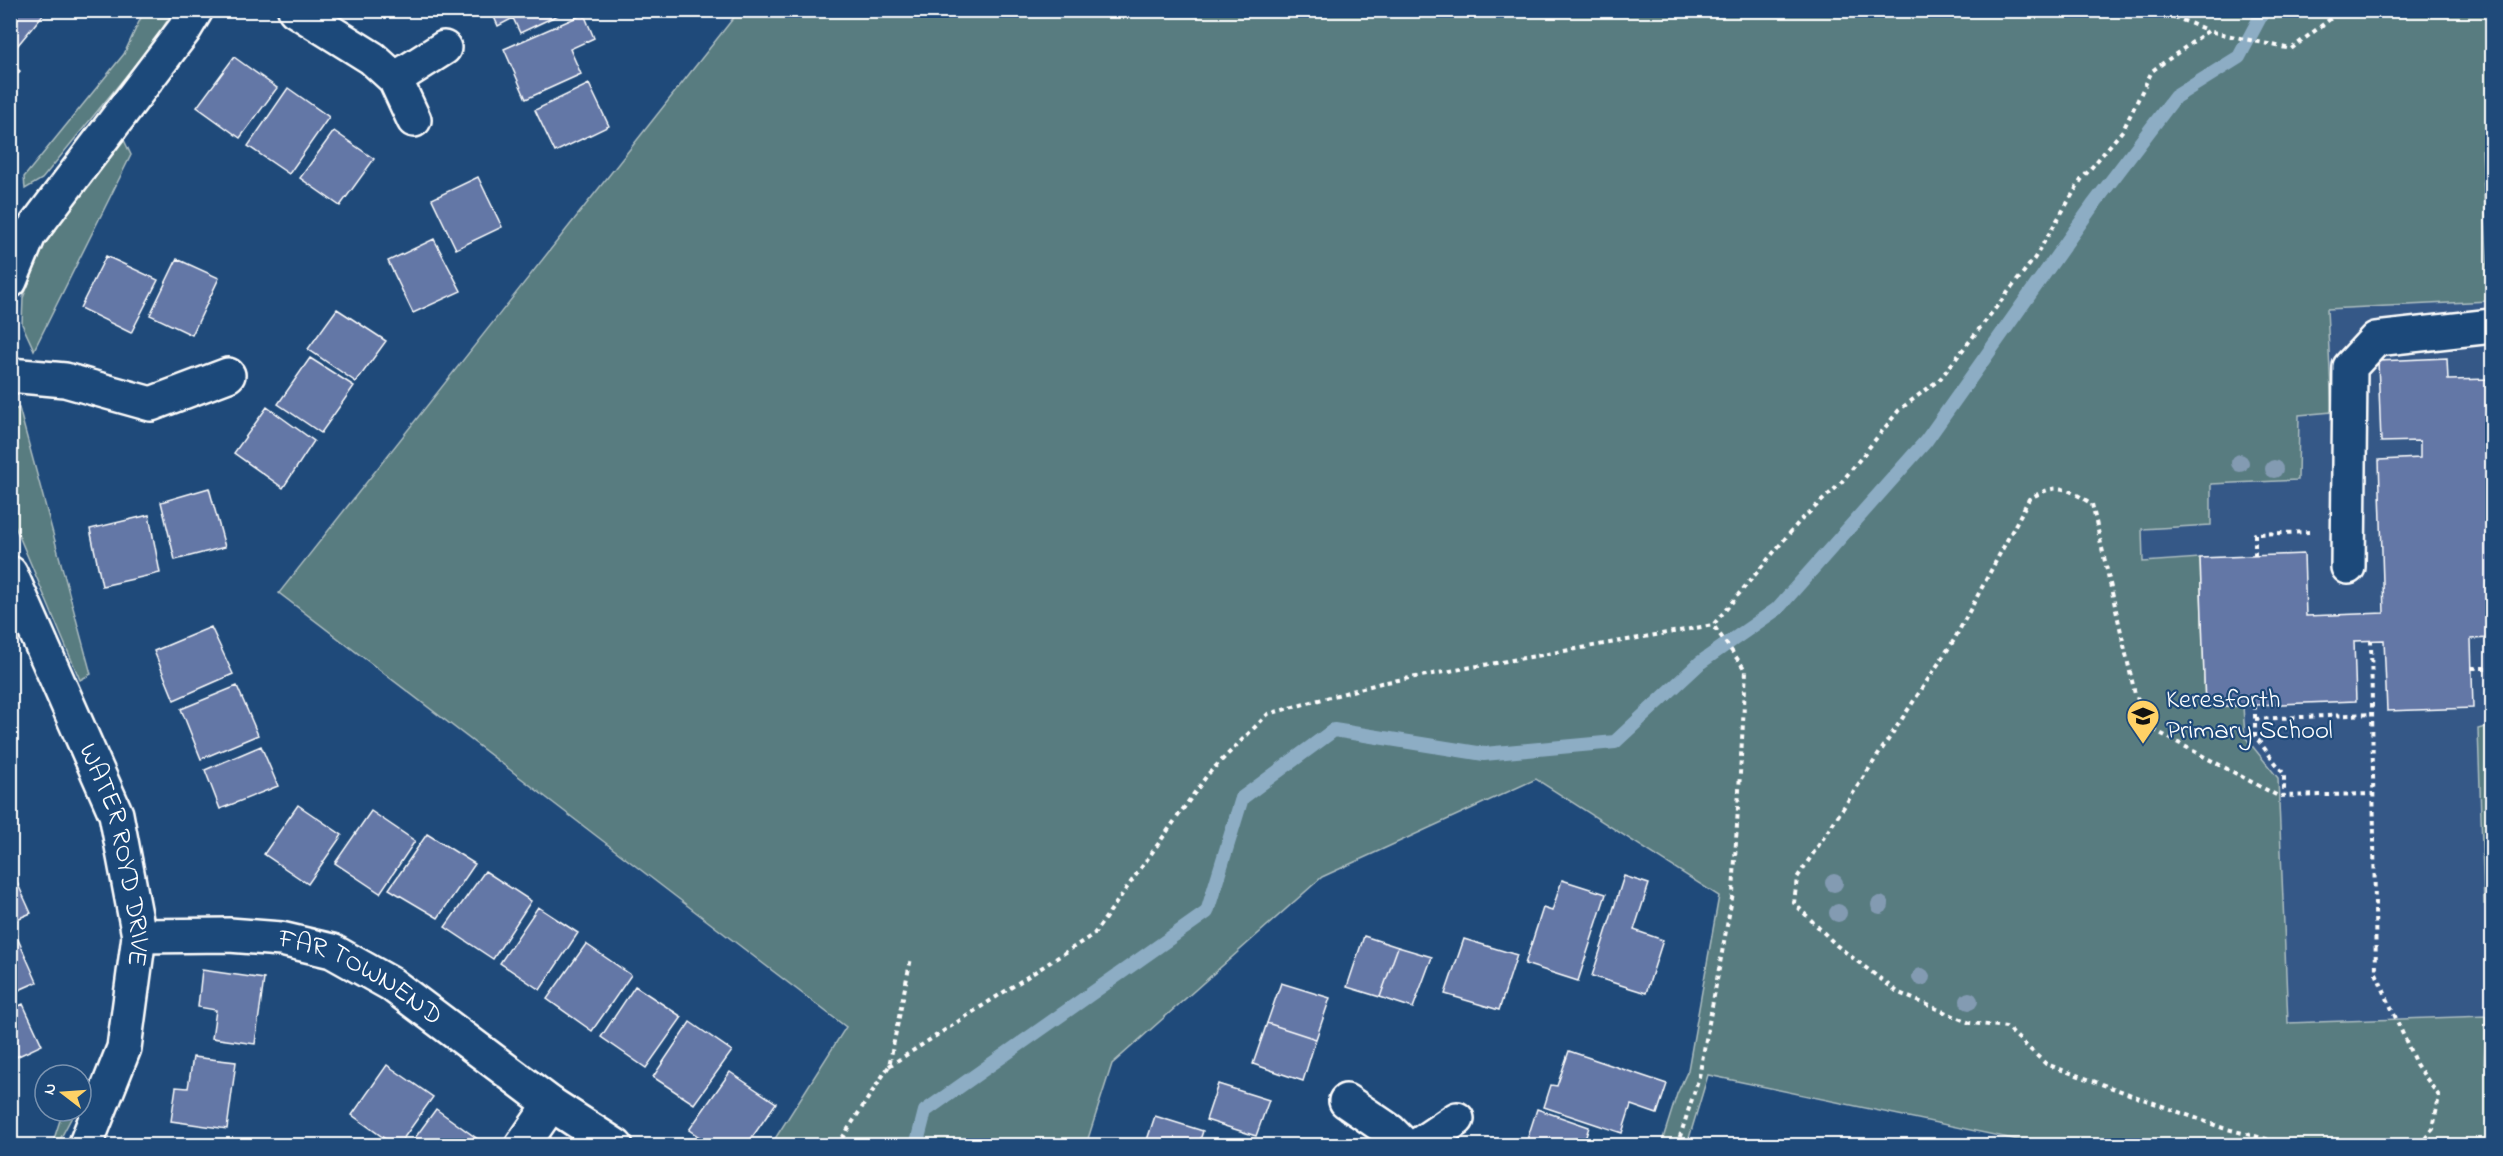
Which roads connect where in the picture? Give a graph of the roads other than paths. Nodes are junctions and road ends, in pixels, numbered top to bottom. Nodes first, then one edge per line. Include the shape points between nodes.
1 (196, 10) edge
2 (295, 10) edge
3 (444, 48) dead end
4 (395, 79) junction
5 (414, 120) dead end
6 (20, 229) edge
7 (10, 281) edge
8 (2493, 326) edge
9 (10, 375) edge
10 (228, 375) dead end
11 (2348, 567) dead end
12 (10, 573) edge
13 (139, 936) junction
14 (1346, 1101) dead end
15 (551, 1104) junction
16 (1457, 1119) dead end
17 (85, 1146) edge
18 (522, 1146) edge
19 (616, 1146) edge
20 (1405, 1146) edge
21 (1417, 1146) edge

1 - 6 street via 184,30
2 - 4 street via 372,58
3 - 4 street
4 - 5 street
6 - 7 street
8 - 11 street via 2376,339 2350,367
9 - 10 street via 65,380 151,404
12 - 13 street, WATER ROYD DRIVE via 116,814
13 - 15 street, FAR TOWNEND via 281,939 332,951 391,984
13 - 17 street, WATER ROYD DRIVE via 124,1048
14 - 20 street
15 - 18 street
15 - 19 street, FAR TOWNEND
16 - 21 street

